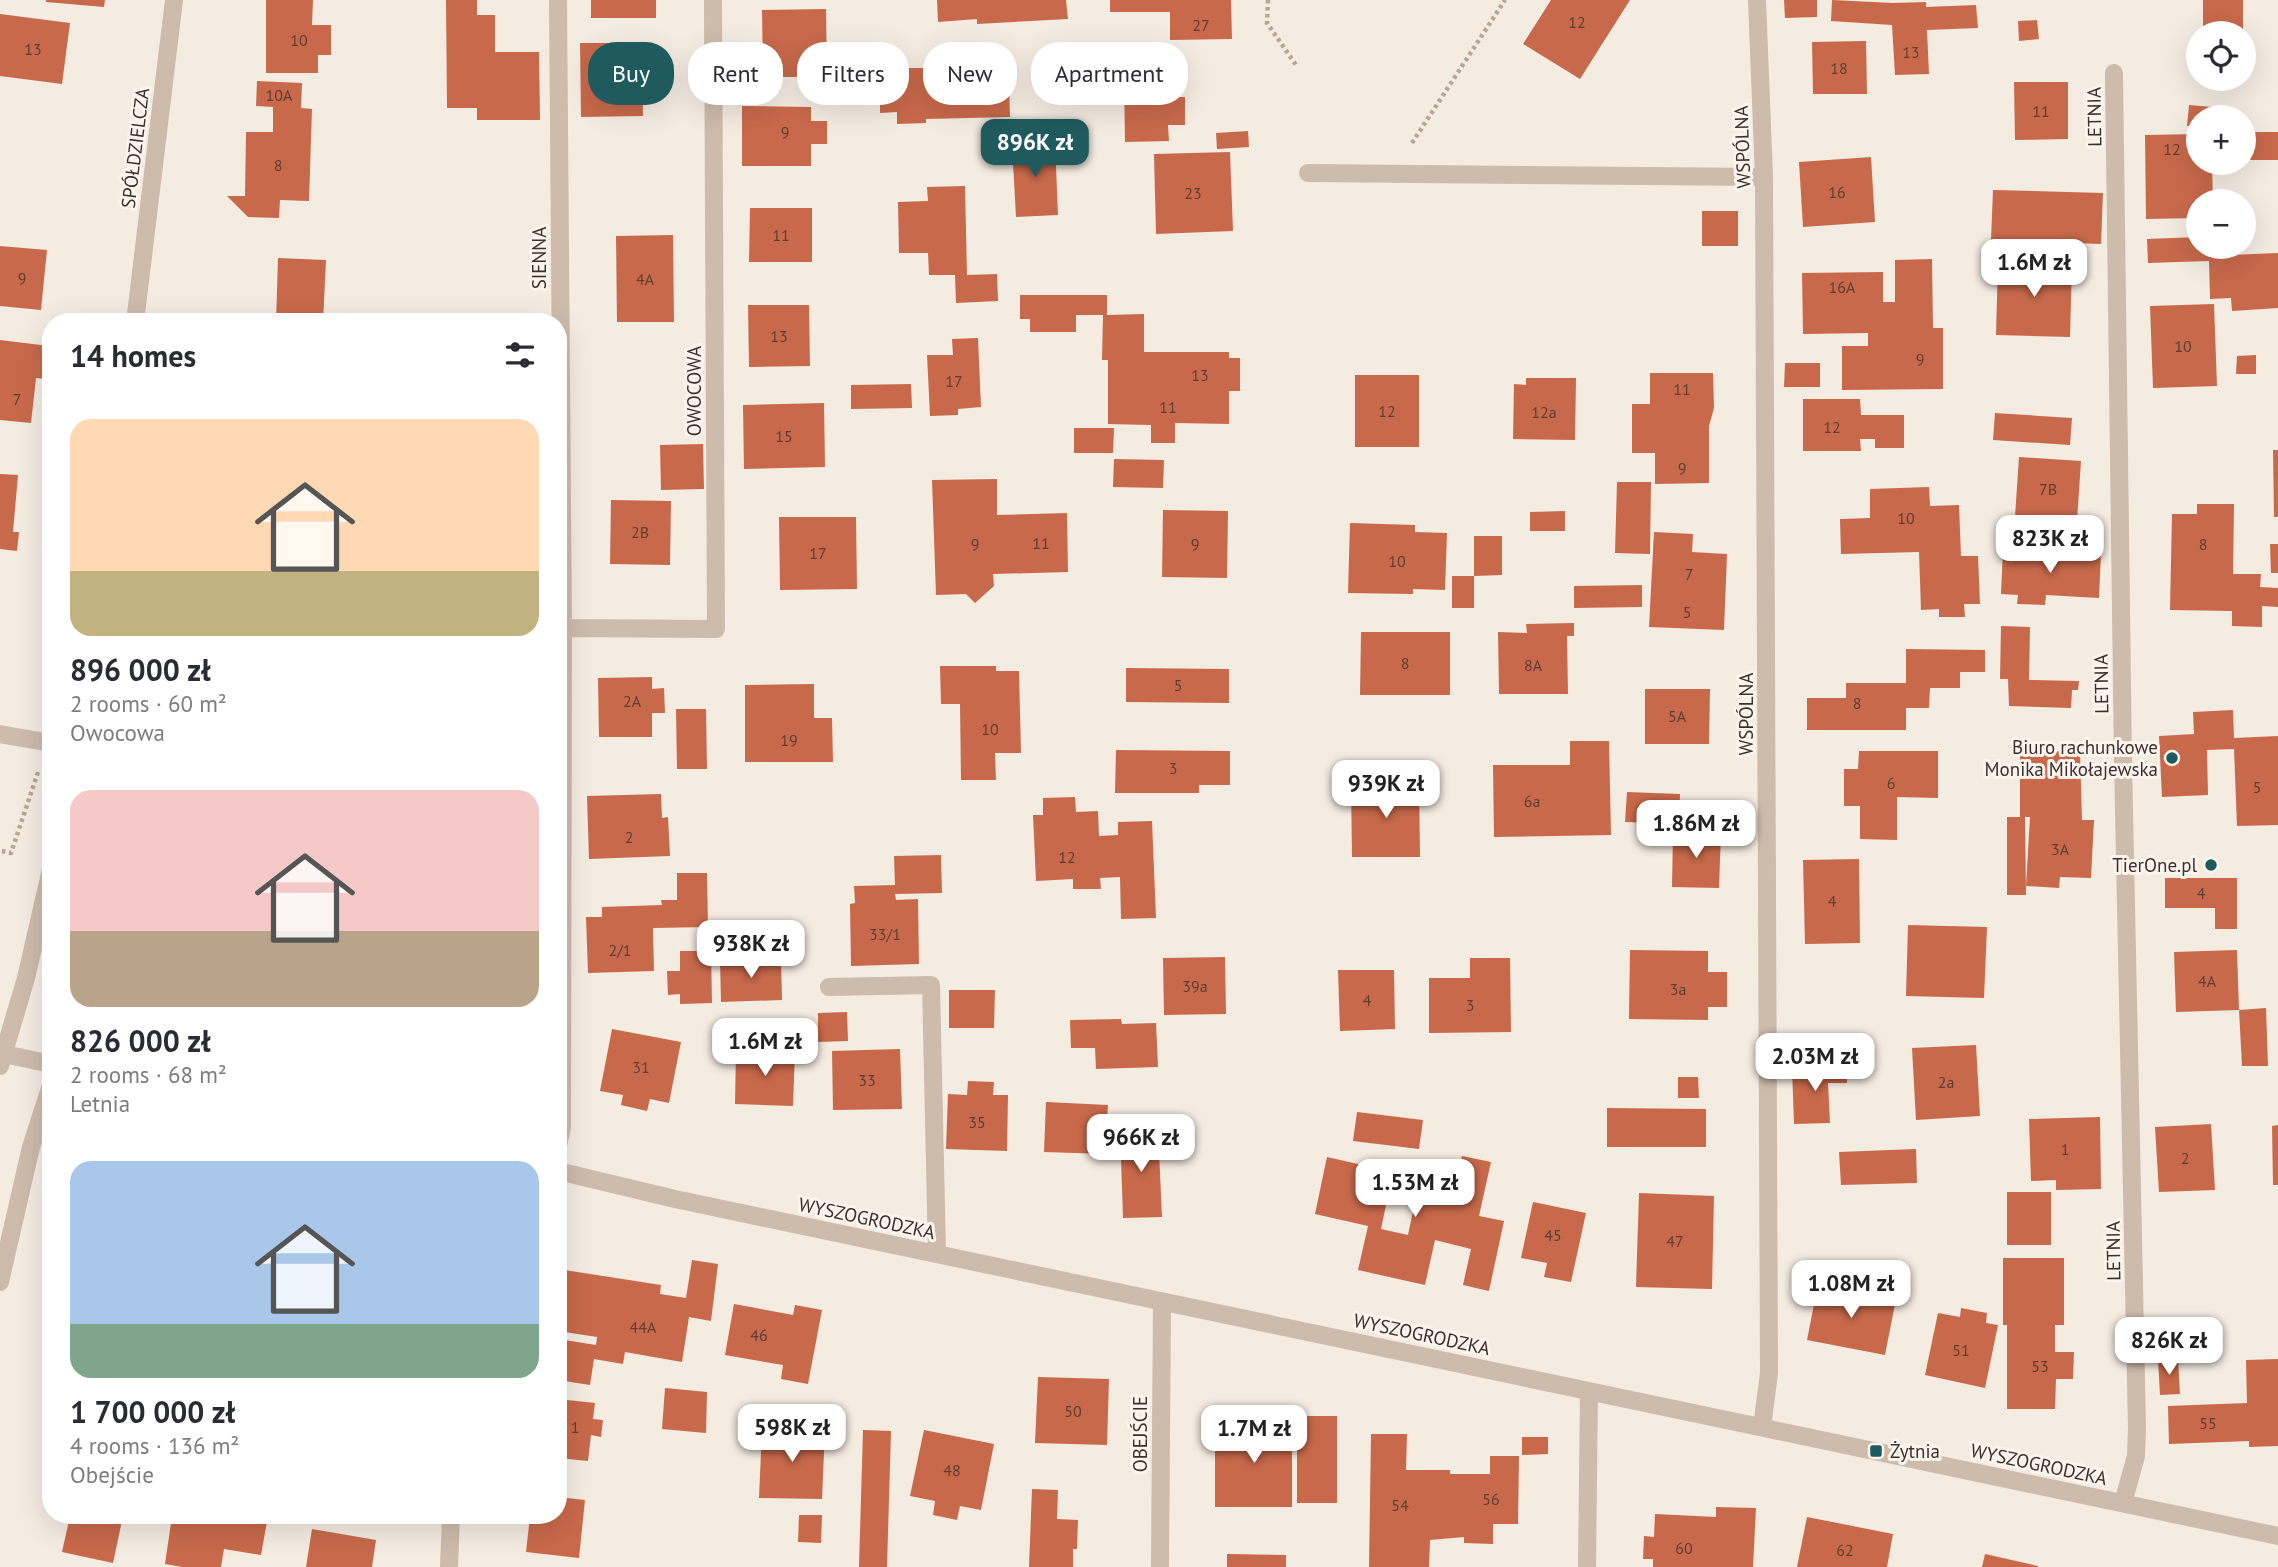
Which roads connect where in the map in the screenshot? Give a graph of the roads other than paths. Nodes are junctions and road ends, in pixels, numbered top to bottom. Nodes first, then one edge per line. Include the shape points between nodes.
1 (174, 0) edge
2 (558, 0) edge
3 (713, 0) edge
4 (1757, 0) edge
5 (2114, 74) dead end
6 (1308, 173) dead end
7 (1764, 177) junction
8 (138, 313) edge
9 (560, 313) edge
10 (567, 628) edge
11 (0, 734) edge
12 (42, 741) edge
13 (42, 908) edge
14 (829, 988) dead end
15 (1, 1057) edge
16 (42, 1063) edge
17 (42, 1113) edge
18 (567, 1173) edge
19 (937, 1254) junction
20 (0, 1282) edge
21 (1162, 1301) junction
22 (1589, 1391) junction
23 (1762, 1427) junction
24 (2123, 1503) junction
25 (451, 1524) edge
26 (2278, 1536) edge
27 (450, 1566) edge
28 (1160, 1567) edge
29 (1587, 1567) edge

1 - 8 street, SPÓŁDZIELCZA
2 - 9 street, SIENNA
3 - 10 street, OWOCOWA via 716,629
4 - 7 street, WSPÓLNA
5 - 24 street, LETNIA via 2137,1429 2136,1456
6 - 7 street
7 - 23 street, WSPÓLNA via 1769,1373
11 - 12 street
13 - 15 street
14 - 19 street via 931,985
15 - 16 street
17 - 20 street
18 - 19 street, WYSZOGRODZKA
19 - 21 street, WYSZOGRODZKA
21 - 22 street, WYSZOGRODZKA
21 - 28 street, OBEJŚCIE
22 - 23 street, WYSZOGRODZKA
22 - 29 street
23 - 24 street, WYSZOGRODZKA
24 - 26 street, WYSZOGRODZKA
25 - 27 street

